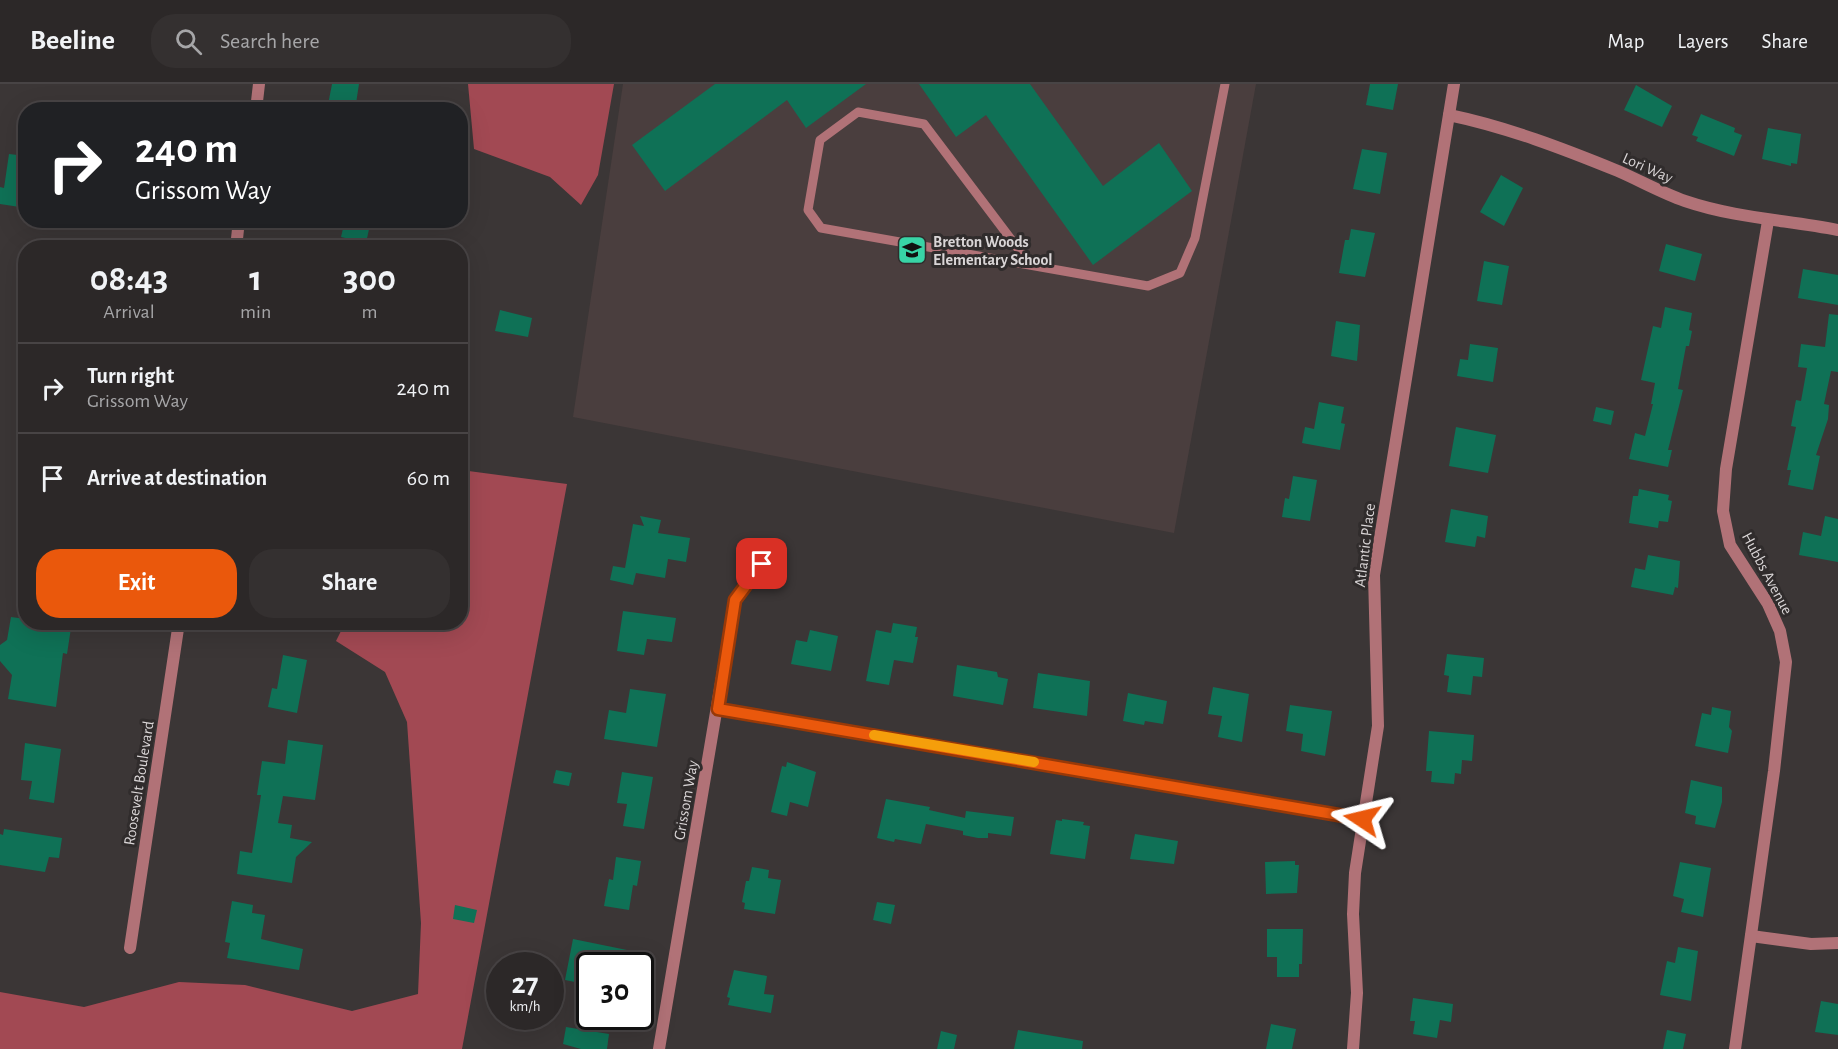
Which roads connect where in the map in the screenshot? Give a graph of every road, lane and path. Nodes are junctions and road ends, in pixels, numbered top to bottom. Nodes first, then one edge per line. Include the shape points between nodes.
1 (259, 84) edge
2 (1225, 84) edge
3 (1454, 84) edge
4 (257, 102) edge
5 (1449, 115) junction
6 (1768, 221) junction
7 (1838, 230) edge
8 (1029, 263) junction
9 (762, 564) dead end
10 (178, 630) edge
11 (718, 709) junction
12 (1362, 819) junction
13 (1751, 936) junction
14 (1838, 944) edge
15 (130, 948) dead end
16 (659, 1049) edge
17 (1353, 1049) edge
18 (1735, 1049) edge

1 - 4 street
2 - 8 lane via 1196,238 1180,273 1148,286
3 - 5 street, Atlantic Place
5 - 6 street, Lori Way via 1537,140 1683,200
5 - 12 street, Atlantic Place via 1374,575 1378,726
6 - 7 street, Lori Way
6 - 13 street, Hubbs Avenue via 1726,469 1723,511 1730,545 1768,604 1780,631 1786,662
8 - 8 lane via 821,228 808,210 820,140 858,112 924,124
9 - 11 street, Grissom Way via 735,600
10 - 15 street, Roosevelt Boulevard
11 - 12 street
11 - 16 street, Grissom Way
12 - 17 street, Atlantic Place via 1353,914 1357,993
13 - 14 street
13 - 18 street, Hubbs Avenue

